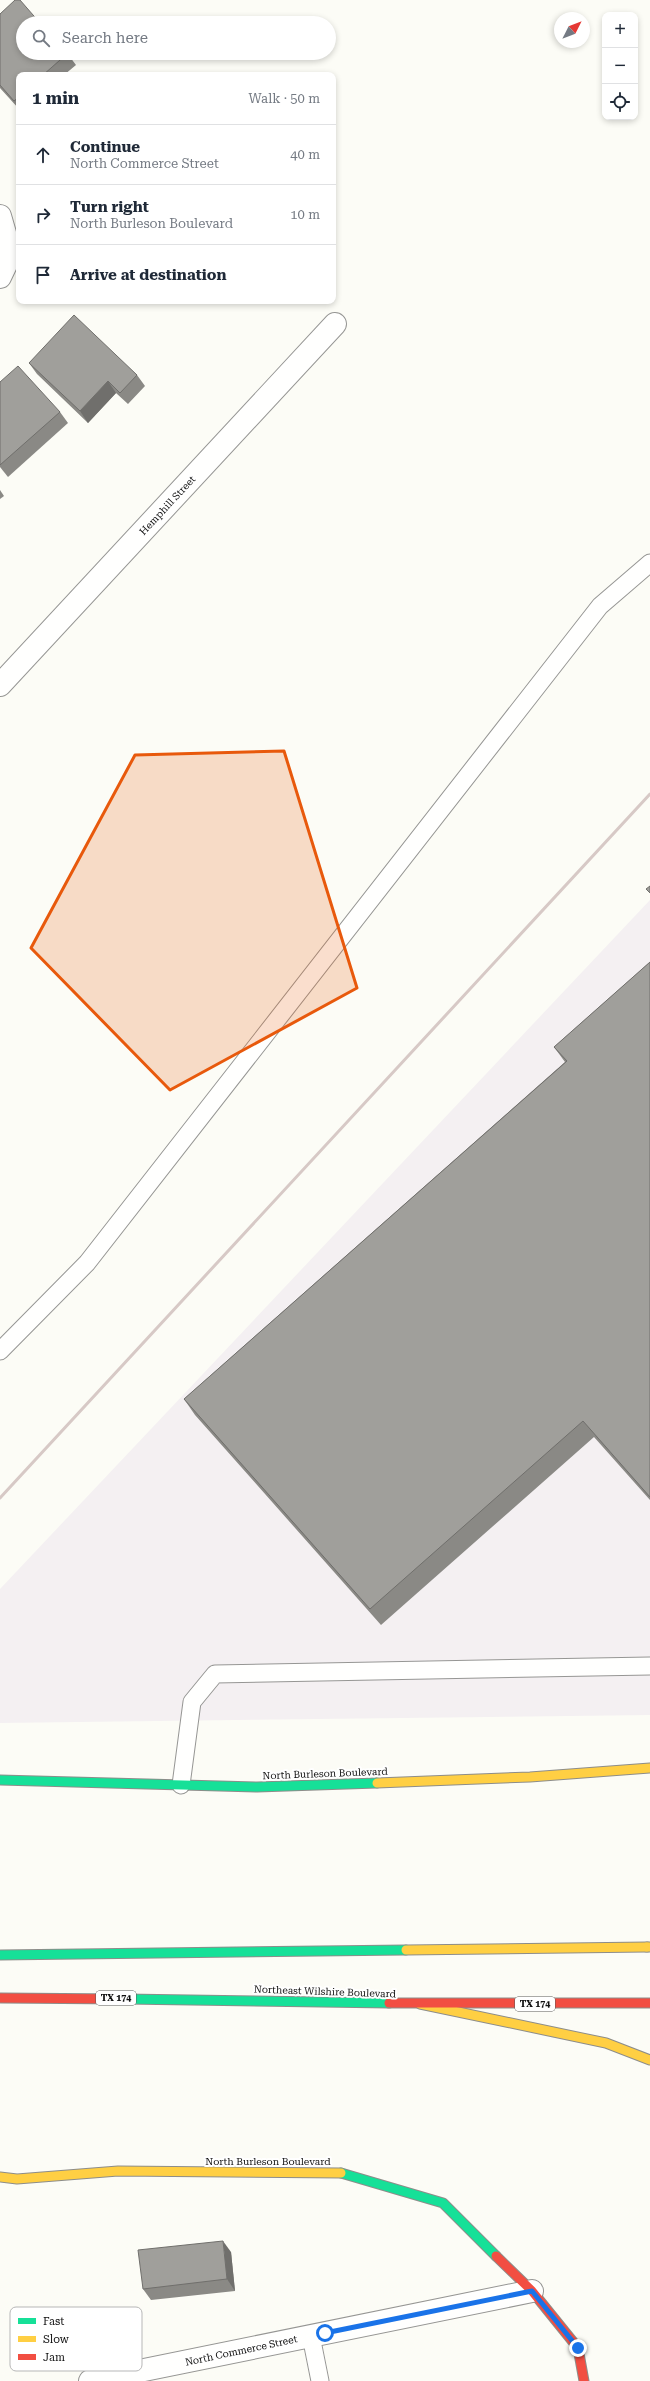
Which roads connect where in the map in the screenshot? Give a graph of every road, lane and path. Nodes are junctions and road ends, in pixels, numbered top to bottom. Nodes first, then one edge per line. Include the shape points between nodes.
1 (0, 216) edge
2 (0, 277) edge
3 (335, 324) dead end
4 (650, 563) edge
5 (0, 685) edge
6 (0, 1351) edge
7 (650, 1666) edge
8 (650, 1768) edge
9 (0, 1780) edge
10 (181, 1785) junction
11 (649, 1947) edge
12 (0, 1954) edge
13 (0, 1998) edge
14 (650, 2003) edge
15 (420, 2004) junction
16 (650, 2060) edge
17 (0, 2177) edge
18 (532, 2291) junction
19 (311, 2336) junction
20 (142, 2370) edge
21 (139, 2371) edge
22 (90, 2381) edge
23 (320, 2381) edge
24 (584, 2381) edge

1 - 2 street via 11,254
3 - 5 street, Hemphill Street
4 - 6 lane via 600,606 87,1263
7 - 10 lane via 215,1674 192,1702
8 - 10 main road, North Burleson Boulevard via 522,1777 257,1787
9 - 10 main road, North Burleson Boulevard
11 - 12 main road
13 - 15 main road, Northeast Wilshire Boulevard / TX 174 via 232,1999
14 - 15 main road, Northeast Wilshire Boulevard / TX 174
15 - 16 main road via 606,2043
17 - 18 main road, North Burleson Boulevard via 118,2172 338,2172 443,2203
18 - 19 street, North Commerce Street
18 - 24 main road, North Burleson Boulevard via 578,2348
19 - 20 street, North Commerce Street
19 - 23 lane
21 - 22 street, North Commerce Street

